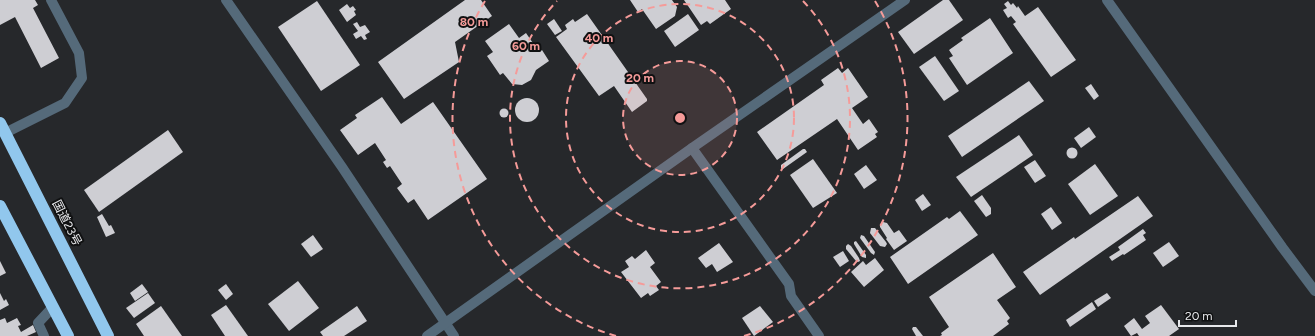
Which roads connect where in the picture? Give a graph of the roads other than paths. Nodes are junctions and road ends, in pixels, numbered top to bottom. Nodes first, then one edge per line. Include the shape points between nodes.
1 (51, 0) edge
2 (226, 0) edge
3 (905, 0) edge
4 (1107, 0) edge
5 (2, 128) edge
6 (692, 148) junction
7 (0, 206) edge
8 (1315, 291) edge
9 (53, 306) junction
10 (446, 324) junction
11 (44, 336) edge
12 (68, 336) edge
13 (108, 336) edge
14 (427, 336) edge
15 (454, 336) edge
16 (819, 336) edge

1 - 5 street via 79,53 82,78 65,103
2 - 10 street
3 - 6 street
4 - 8 street
5 - 13 highway, 国道23号
6 - 10 street
6 - 16 street via 789,284 790,296
7 - 9 highway
9 - 11 street via 38,323
9 - 12 highway
10 - 14 street
10 - 15 street

